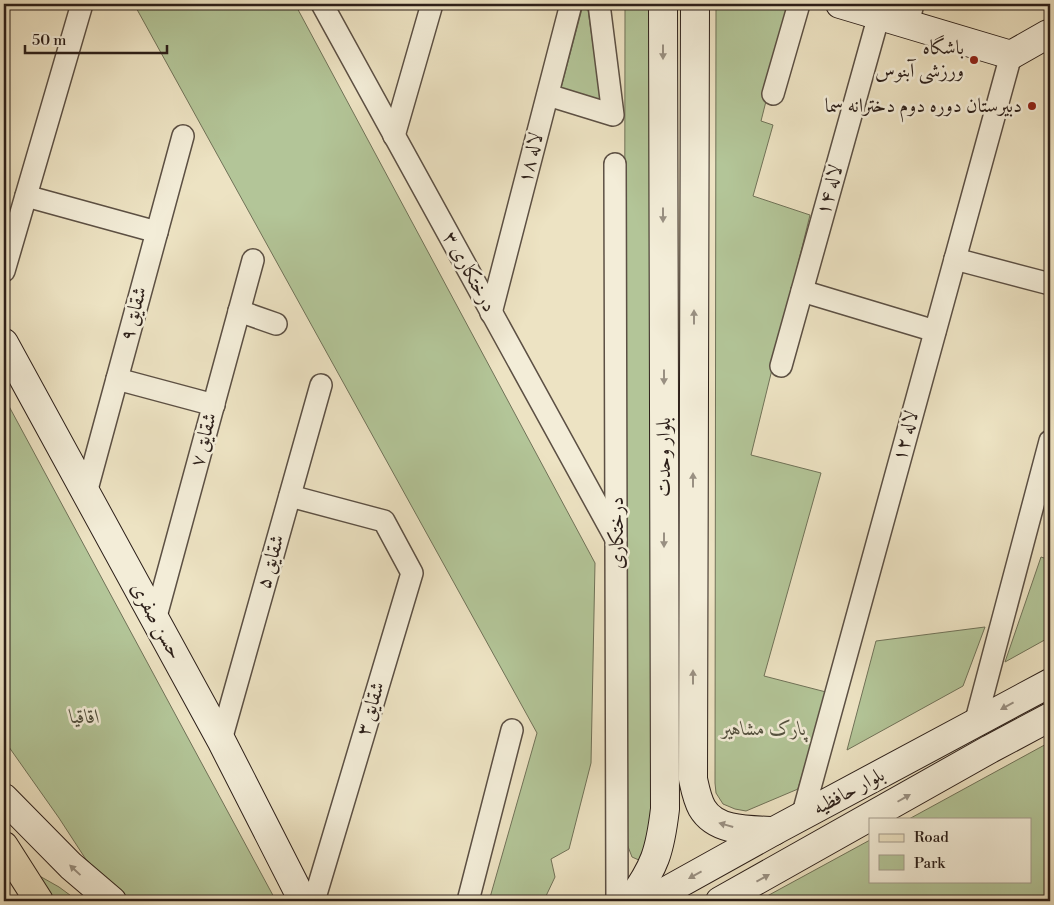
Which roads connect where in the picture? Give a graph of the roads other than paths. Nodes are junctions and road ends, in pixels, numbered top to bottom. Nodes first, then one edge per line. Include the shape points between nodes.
1 (82, 4) edge
2 (322, 4) edge
3 (339, 4) edge
4 (432, 4) edge
5 (571, 4) edge
6 (598, 4) edge
7 (662, 4) edge
8 (695, 4) edge
9 (799, 4) edge
10 (840, 4) edge
11 (910, 14) edge
12 (880, 15) junction
13 (334, 26) junction
14 (1049, 32) edge
15 (1011, 55) junction
16 (773, 94) dead end
17 (548, 95) junction
18 (183, 136) dead end
19 (394, 136) junction
20 (616, 164) dead end
21 (26, 196) junction
22 (156, 232) junction
23 (955, 259) junction
24 (253, 260) dead end
25 (4, 271) edge
26 (1050, 284) edge
27 (802, 291) junction
28 (239, 311) junction
29 (491, 313) junction
30 (276, 324) dead end
31 (935, 331) junction
32 (4, 343) edge
33 (781, 366) dead end
34 (117, 379) junction
35 (321, 385) dead end
36 (214, 405) junction
37 (1050, 441) edge
38 (86, 493) junction
39 (290, 496) junction
40 (617, 541) junction
41 (155, 620) junction
42 (1050, 683) edge
43 (1050, 717) edge
44 (975, 724) junction
45 (512, 730) dead end
46 (221, 740) junction
47 (4, 798) edge
48 (802, 817) junction
49 (774, 831) junction
50 (4, 846) edge
51 (39, 901) edge
52 (112, 901) edge
53 (303, 901) edge
54 (314, 901) edge
55 (468, 901) edge
56 (616, 901) edge
57 (630, 901) edge
58 (648, 901) edge
59 (720, 901) edge

1 - 21 street
2 - 13 street, درختکاری ۳
3 - 13 street
4 - 19 street
5 - 17 street, لاله ۱۸
6 - 17 street via 613,116
7 -> 57 street, بلوار وحدت via 665,808 662,835 653,866
49 -> 8 street, بلوار وحدت via 748,830 716,822 702,808 692,779
9 - 16 street
10 - 12 street
11 - 12 street
11 - 15 street
12 - 27 street, لاله ۱۴
13 - 19 street, درختکاری ۳
14 - 15 street
15 - 23 street, لاله ۱۲
17 - 29 street, لاله ۱۸
18 - 22 street, شقایق ۹
19 - 29 street, درختکاری ۳
20 - 40 street, درختکاری
21 - 22 street
21 - 25 street
22 - 34 street, شقایق ۹
23 - 26 street
23 - 31 street, لاله ۱۲
24 - 28 street, شقایق ۷
27 - 31 street
27 - 33 street, لاله ۱۴
28 - 30 street
28 - 36 street, شقایق ۷
29 - 40 street, درختکاری ۳
31 - 48 street, لاله ۱۲
32 - 38 street, حسن صفری
34 - 36 street
34 - 38 street, شقایق ۹
35 - 39 street, شقایق ۵
36 - 41 street, شقایق ۷
37 - 44 street
38 - 41 street, حسن صفری
39 - 46 street, شقایق ۵
39 - 54 street, شقایق ۳ via 384,521 412,573
40 - 56 street, درختکاری
41 - 46 street, حسن صفری
42 -> 44 street, بلوار حافظیه
59 -> 43 street, بلوار حافظیه
44 - 48 street, بلوار حافظیه
45 - 55 street
46 - 53 street, حسن صفری
52 -> 47 street via 71,866
48 - 49 street, بلوار حافظیه
49 -> 58 street, بلوار حافظیه
50 - 51 main road

